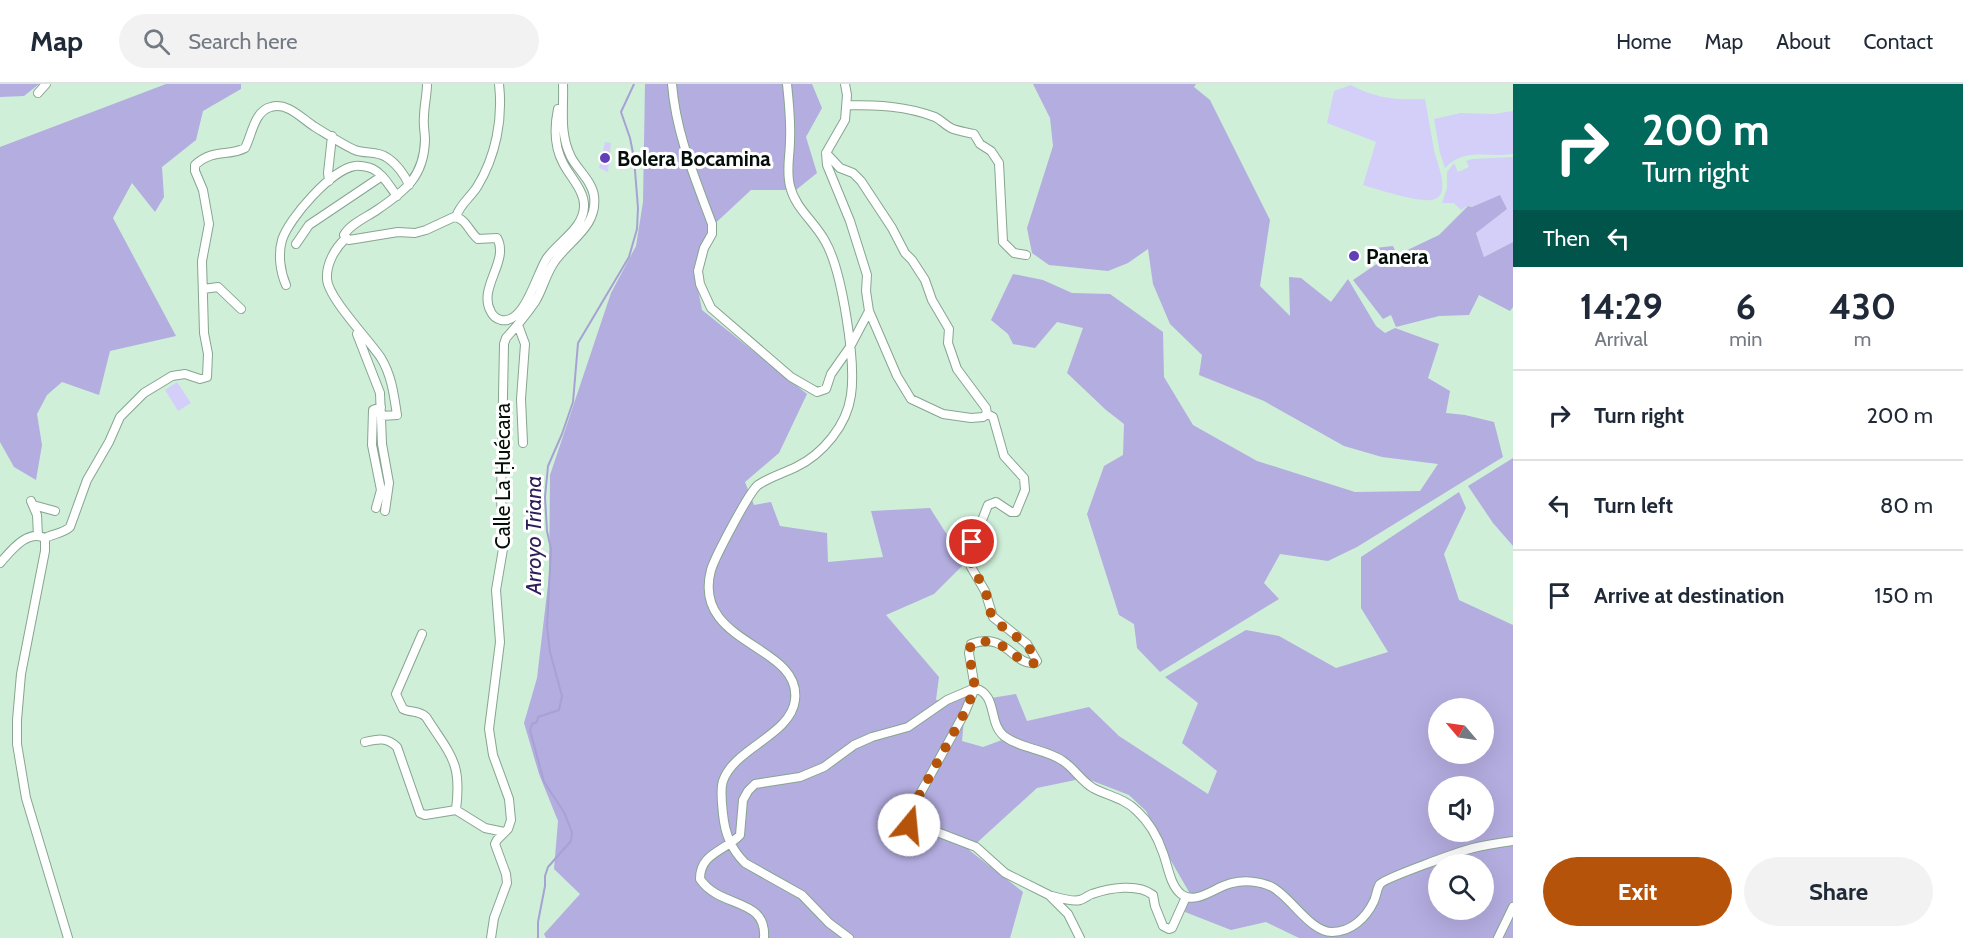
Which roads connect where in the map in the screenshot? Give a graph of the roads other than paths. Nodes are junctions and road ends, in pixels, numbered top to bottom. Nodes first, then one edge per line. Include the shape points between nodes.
1 (46, 84) edge
2 (427, 84) edge
3 (499, 84) edge
4 (563, 84) edge
5 (672, 84) edge
6 (787, 84) edge
7 (845, 84) edge
8 (38, 93) dead end
9 (563, 102) junction
10 (847, 105) junction
11 (332, 136) junction
12 (826, 153) junction
13 (382, 176) junction
14 (329, 181) junction
15 (409, 185) junction
16 (397, 196) junction
17 (456, 217) junction
18 (345, 238) junction
19 (296, 244) dead end
20 (1026, 255) dead end
21 (286, 285) dead end
22 (203, 290) junction
23 (241, 309) dead end
24 (869, 311) junction
25 (354, 324) junction
26 (518, 325) junction
27 (850, 347) junction
28 (381, 412) junction
29 (987, 414) junction
30 (523, 443) dead end
31 (381, 509) dead end
32 (55, 511) dead end
33 (41, 537) junction
34 (0, 563) edge
35 (422, 634) dead end
36 (975, 688) junction
37 (365, 742) dead end
38 (456, 810) junction
39 (504, 832) junction
40 (1513, 841) edge
41 (730, 844) junction
42 (1049, 896) junction
43 (1186, 897) junction
44 (1513, 907) edge
45 (68, 938) edge
46 (491, 938) edge
47 (764, 938) edge
48 (849, 938) edge
49 (1080, 938) edge
50 (1498, 938) edge

1 - 8 street
2 - 15 street via 423,160
3 - 17 street via 501,114 493,150 478,185
4 - 9 street, Calle La Ḥuécara
5 - 27 street via 687,155 712,224 698,271 711,308 790,377 817,392 826,389 831,374
6 - 27 street via 791,112 787,164 790,187 832,255
7 - 10 street
9 - 17 street via 558,109 555,134 560,157 584,200 582,218 549,255 524,306 513,318 494,317 488,303 500,243 497,238 478,239
9 - 26 street, Calle La Ḥuécara via 564,137 592,189 592,216 555,261
10 - 12 street via 845,120
10 - 20 street via 899,107 974,134 999,163 1003,242 1014,253
11 - 14 street
11 - 15 street via 357,151 387,157
11 - 22 street via 299,115 273,106 260,114 245,148 209,156 195,165 209,224 202,261
12 - 24 street via 867,275
12 - 29 street via 861,181 925,280 949,329 948,343 954,362
13 - 14 street via 372,168 355,165
13 - 16 street
13 - 19 street via 309,225
14 - 21 street via 287,228 280,249
15 - 16 street
16 - 18 street via 345,232
17 - 18 street via 416,233
18 - 25 street via 333,256 327,281
22 - 23 street via 218,287
22 - 33 street via 207,377 172,376 129,406 87,480 70,527
24 - 27 street
24 - 29 street via 911,399 943,414 971,418
25 - 28 street via 380,393
25 - 28 street via 381,358 389,376 397,416
26 - 30 street, Calle La Ḥuécara via 525,344
26 - 39 street, Calle La Ḥuécara via 506,338 504,352 504,543 496,590 500,631 489,729 508,799 511,820
27 - 41 street via 851,397 843,421 814,456 757,486 711,569 709,587 714,609 726,627 784,667 794,680 796,698 792,713 731,766 722,782 724,830
28 - 31 street via 389,483
29 - 36 street via 993,417 1004,456 1021,472 1025,484 1016,512 996,502 988,505 972,542 971,567 985,591 993,617 1027,644 1037,661 1029,664 1009,648 991,641 971,644
32 - 33 street via 32,503
33 - 34 street via 24,538
33 - 45 street via 45,551 21,674 17,744 26,798
35 - 38 street via 396,694 402,709 421,712 426,717 456,763
36 - 41 street via 947,700 908,727 854,745 824,767 800,777 755,784 743,800 740,835
36 - 42 street via 905,821 911,827 976,847 1005,873
36 - 43 street via 989,698 1003,735 1062,760 1094,788 1122,799 1138,811 1156,836 1172,880
37 - 38 street via 379,738 397,747 420,813
38 - 39 street via 485,828
39 - 46 street, Calle La Ḥuécara via 495,849 507,874 507,884
40 - 43 street via 1470,849 1393,877 1380,885 1365,917 1334,932 1323,931 1284,894 1254,882 1231,883 1194,898
41 - 47 street via 711,854 700,879 714,894 754,910 763,920
41 - 48 street via 746,863 802,895
42 - 43 street via 1077,901 1112,890 1146,890 1153,895 1163,926 1169,928
42 - 49 street via 1068,914
44 - 50 street

